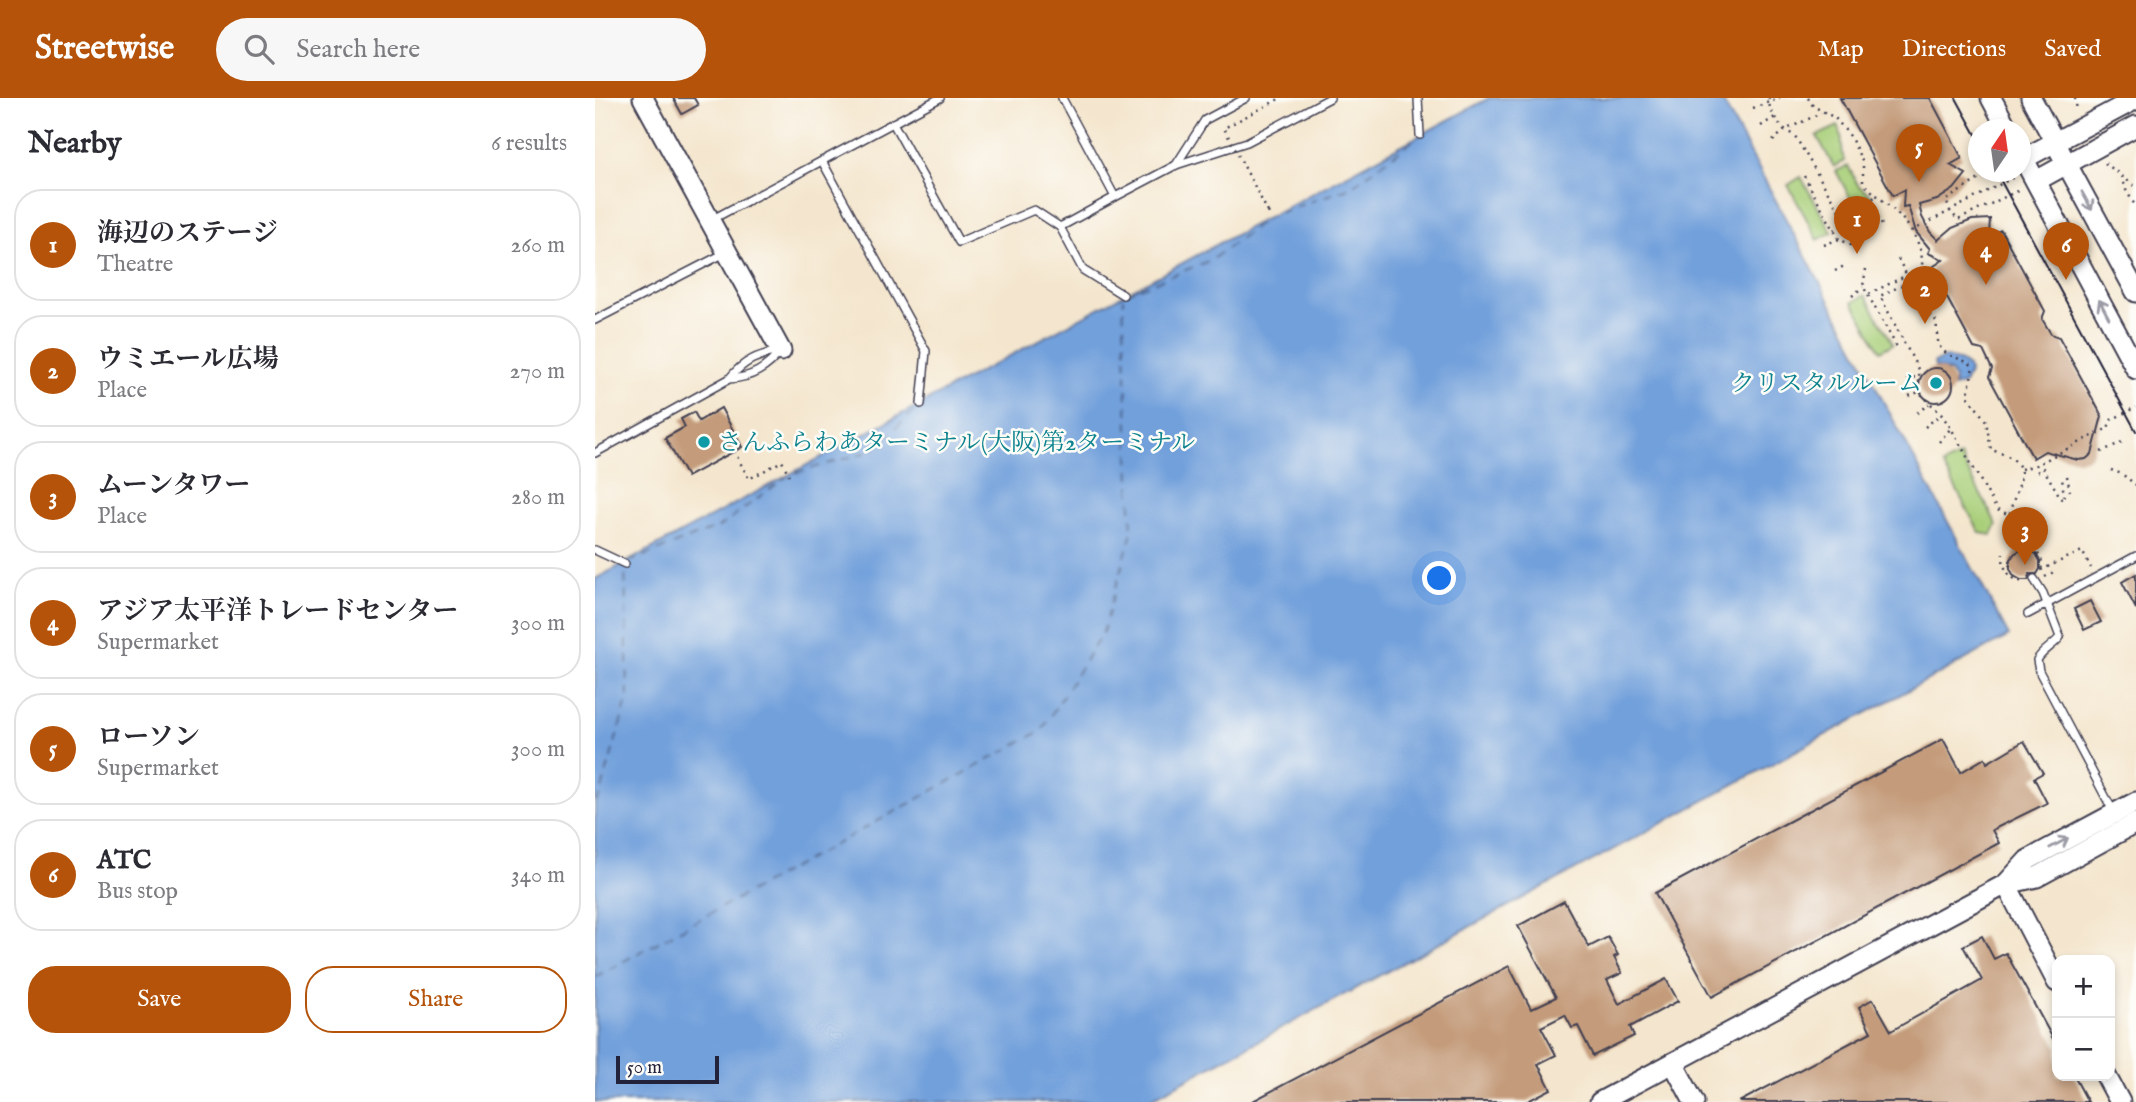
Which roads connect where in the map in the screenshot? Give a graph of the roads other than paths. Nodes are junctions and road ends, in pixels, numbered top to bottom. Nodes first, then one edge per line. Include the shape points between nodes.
1 (643, 98) edge
2 (940, 98) edge
3 (1062, 98) edge
4 (1246, 98) edge
5 (1330, 98) edge
6 (1418, 98) edge
7 (1991, 98) edge
8 (2031, 98) edge
9 (2136, 99) edge
10 (2002, 119) edge
11 (893, 123) junction
12 (2136, 126) edge
13 (1420, 135) dead end
14 (2055, 142) junction
15 (2031, 156) edge
16 (823, 161) junction
17 (1176, 164) junction
18 (2066, 164) junction
19 (2028, 182) edge
20 (2029, 185) junction
21 (1115, 197) junction
22 (711, 220) junction
23 (1060, 227) junction
24 (728, 251) junction
25 (2136, 292) edge
26 (1123, 295) dead end
27 (595, 320) edge
28 (781, 351) junction
29 (2136, 369) edge
30 (729, 379) junction
31 (921, 404) dead end
32 (595, 453) edge
33 (595, 550) edge
34 (2136, 556) edge
35 (625, 564) dead end
36 (2038, 579) road end
37 (2046, 604) junction
38 (2028, 614) dead end
39 (2136, 802) edge
40 (2125, 822) edge
41 (2006, 884) junction
42 (2052, 972) edge
43 (1673, 1063) junction
44 (2109, 1081) edge
45 (1600, 1102) edge
46 (1694, 1102) edge
47 (2120, 1102) edge

1 - 22 street
2 - 11 lane
3 - 21 lane
4 - 17 lane via 1205,120
5 - 17 lane via 1247,142
6 - 13 lane
7 - 10 street
8 - 14 street
9 - 14 street
11 - 16 lane
11 - 23 lane via 959,242 1034,210
12 - 18 street
14 - 15 street
14 - 18 street
16 - 22 lane
16 - 31 lane via 926,351
17 - 21 lane
18 - 20 street
18 -> 25 street
19 - 20 street
29 -> 20 street
21 - 23 lane
22 - 24 street
23 - 26 lane via 1083,270
24 - 27 lane
24 - 28 street
28 - 30 lane via 762,354 740,366
28 - 30 lane via 769,365 745,379
30 - 32 lane
33 - 35 lane
34 - 37 lane
36 - 37 lane
37 - 38 lane
37 - 40 lane via 2060,637 2043,650 2037,660 2039,671
39 - 40 street
40 - 41 street via 2028,860
41 - 42 street
41 - 43 street
43 - 45 street
43 - 46 street
44 - 47 street

